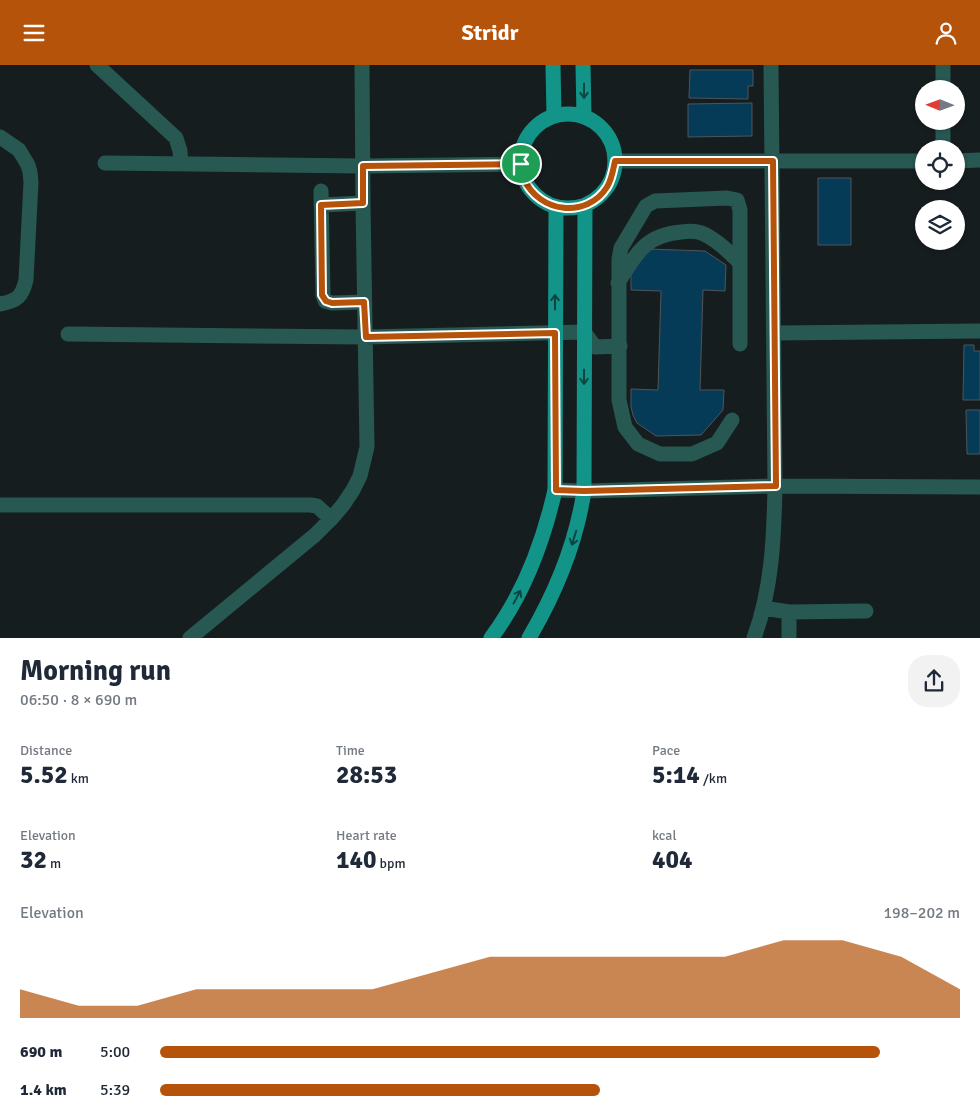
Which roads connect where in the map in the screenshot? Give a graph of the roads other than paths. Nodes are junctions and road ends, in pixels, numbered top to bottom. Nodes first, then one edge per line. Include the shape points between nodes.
1 (97, 65) edge
2 (362, 65) edge
3 (554, 65) edge
4 (584, 65) edge
5 (772, 65) edge
6 (943, 65) edge
7 (943, 80) edge
8 (554, 116) junction
9 (584, 117) junction
10 (0, 137) edge
11 (980, 160) edge
12 (615, 161) junction
13 (773, 161) junction
14 (915, 161) edge
15 (965, 161) edge
16 (105, 163) dead end
17 (182, 164) junction
18 (521, 164) junction
19 (363, 166) junction
20 (363, 203) junction
21 (585, 205) junction
22 (556, 207) junction
23 (740, 263) junction
24 (618, 283) junction
25 (364, 302) junction
26 (0, 304) edge
27 (980, 331) edge
28 (555, 333) junction
29 (584, 333) junction
30 (774, 333) junction
31 (68, 334) dead end
32 (366, 337) junction
33 (740, 344) dead end
34 (620, 346) junction
35 (732, 420) dead end
36 (776, 486) junction
37 (980, 487) edge
38 (556, 490) junction
39 (584, 491) junction
40 (1, 505) edge
41 (331, 519) junction
42 (763, 608) junction
43 (866, 611) dead end
44 (790, 612) junction
45 (190, 638) edge
46 (491, 638) edge
47 (529, 638) edge
48 (754, 638) edge
49 (789, 638) edge

1 - 17 street via 176,138
2 - 19 street
3 - 8 main road
4 -> 9 main road
5 - 13 street
6 - 7 street
8 - 9 main road
8 - 18 main road via 533,129 522,151
9 - 12 main road via 606,134
10 - 26 street via 24,157 31,182 24,290 10,302
11 - 15 street
12 - 13 street
12 - 21 main road via 613,175 606,188
13 - 14 street
13 - 30 street
16 - 17 street
17 - 19 street
18 - 19 street
18 - 22 main road via 531,191
19 - 20 street
20 - 25 street
20 - 25 street via 321,198 322,295 332,303
21 - 22 main road via 565,209
21 - 29 main road
28 -> 22 main road
23 - 24 street via 702,233 669,233 650,241 634,257
23 - 24 street via 740,210 737,200 655,201 646,206 621,248
23 - 33 street
24 - 34 street
25 - 32 street
27 - 30 street
28 - 29 street
28 - 32 street
28 - 38 main road
29 - 34 street via 595,347
29 -> 39 main road
30 - 36 street
31 - 32 street
32 - 41 street via 367,447 364,463 353,490
34 - 35 street via 619,400 625,427 638,444 660,454 692,454 717,443
36 - 37 street
36 - 39 street
36 - 42 street via 774,543
38 - 39 street
46 -> 38 main road via 526,580
39 -> 47 main road via 569,556 552,597
40 - 41 street via 310,505 317,506
41 - 45 street
42 - 44 street
42 - 48 street
43 - 44 street
44 - 49 street

